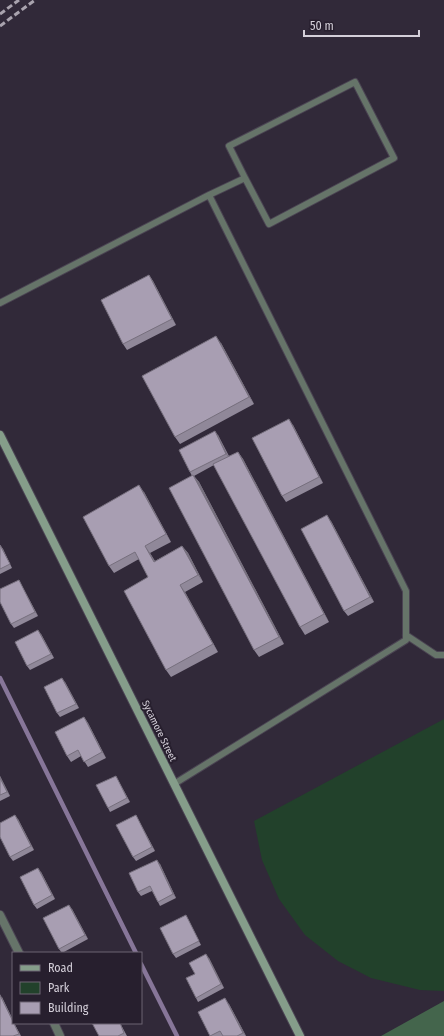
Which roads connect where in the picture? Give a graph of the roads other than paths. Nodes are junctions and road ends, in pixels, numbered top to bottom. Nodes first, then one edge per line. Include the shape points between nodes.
1 (245, 178) junction
2 (209, 195) junction
3 (0, 303) edge
4 (0, 435) edge
5 (406, 634) junction
6 (444, 655) edge
7 (174, 784) junction
8 (0, 915) edge
9 (18, 952) edge
10 (54, 1024) edge
11 (60, 1036) edge
12 (300, 1036) edge

1 - 1 lane via 269,224 394,158 355,82 229,146
1 - 2 lane
2 - 3 lane
2 - 5 lane via 406,590
4 - 7 street, Sycamore Street
5 - 6 lane via 436,655
5 - 7 lane via 406,640
7 - 12 street, Sycamore Street
8 - 9 street
10 - 11 street

